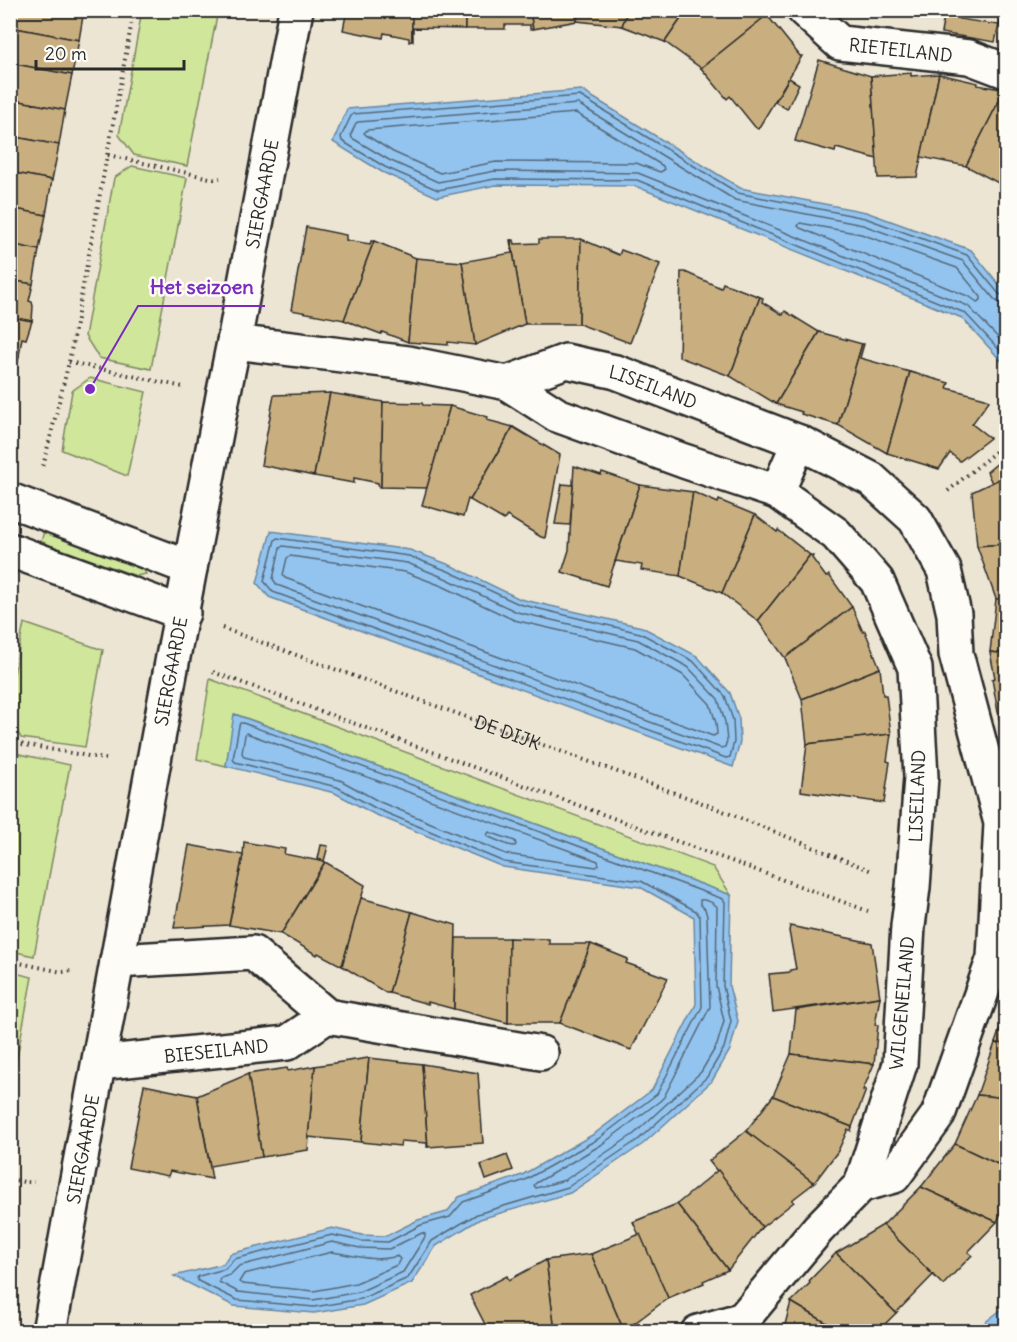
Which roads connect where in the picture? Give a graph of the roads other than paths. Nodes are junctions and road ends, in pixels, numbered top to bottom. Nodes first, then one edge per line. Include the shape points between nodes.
1 (296, 10) edge
2 (804, 10) edge
3 (1006, 71) edge
4 (234, 342) junction
5 (507, 383) junction
6 (799, 442) junction
7 (777, 492) junction
8 (21, 504) edge
9 (17, 552) edge
10 (190, 568) junction
11 (183, 613) junction
12 (956, 654) junction
13 (915, 668) junction
14 (913, 887) joint
15 (997, 912) joint
16 (116, 966) junction
17 (327, 1016) junction
18 (541, 1053) dead end
19 (99, 1063) junction
20 (861, 1185) junction
21 (741, 1326) edge
22 (49, 1332) edge
23 (698, 1332) edge

1 - 4 street, SIERGAARDE
2 - 3 street, RIETEILAND via 840,43 969,57
4 - 5 street, LISEILAND via 408,363
4 - 10 street, SIERGAARDE
5 - 6 street, LISEILAND via 566,361 615,372
5 - 7 street, LISEILAND via 556,415
6 - 7 street
6 - 12 street, LISEILAND via 872,479 915,519 944,570 954,614
7 - 13 street, LISEILAND via 836,534 877,581
8 - 10 street
9 - 11 street
10 - 11 street, SIERGAARDE
11 - 16 street, SIERGAARDE
12 - 13 street
12 - 15 street, LISEILAND via 1001,823
13 - 14 street, LISEILAND via 921,777
14 - 20 street, WILGENEILAND via 900,1064
15 - 20 street, WILGENEILAND via 994,958 938,1115 894,1176
16 - 17 street via 253,953
16 - 19 street, SIERGAARDE
17 - 18 street
17 - 19 street, BIESEILAND via 287,1043
19 - 22 street, SIERGAARDE
20 - 21 street, WILGENEILAND via 818,1228
21 - 23 street, WILGENEILAND

